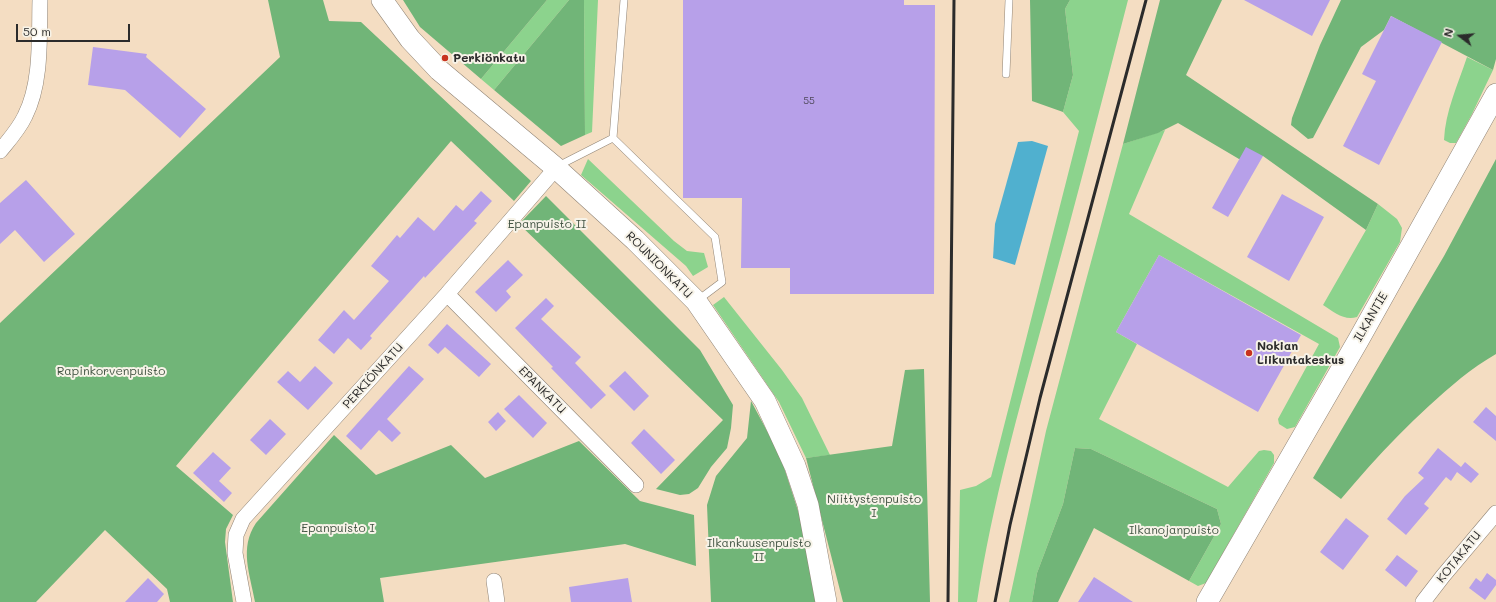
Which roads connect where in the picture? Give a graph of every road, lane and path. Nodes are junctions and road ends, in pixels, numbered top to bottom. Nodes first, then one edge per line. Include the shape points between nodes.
1 (40, 0) edge
2 (382, 0) edge
3 (624, 0) edge
4 (1009, 0) edge
5 (1006, 74) dead end
6 (1496, 94) edge
7 (613, 138) junction
8 (0, 151) edge
9 (556, 168) junction
10 (447, 294) junction
11 (696, 302) junction
12 (636, 485) dead end
13 (1496, 513) edge
14 (494, 581) dead end
15 (244, 602) edge
16 (497, 602) edge
17 (826, 602) edge
18 (1208, 602) edge
19 (1423, 602) edge

1 - 8 street via 39,53 32,98 25,116
2 - 9 main road, ROUNIONKATU via 410,39 439,70
3 - 7 lane
4 - 5 lane
6 - 18 main road, ILKANTIE
7 - 9 lane
7 - 11 lane via 715,237 722,282
9 - 10 street, PERKIÖNKATU
9 - 11 main road, ROUNIONKATU via 635,240
10 - 12 street, EPANKATU
10 - 15 street, PERKIÖNKATU via 243,519 236,535 235,553
11 - 17 main road, ROUNIONKATU via 765,401 795,466 808,505
13 - 19 street, KOTAKATU
14 - 16 street

